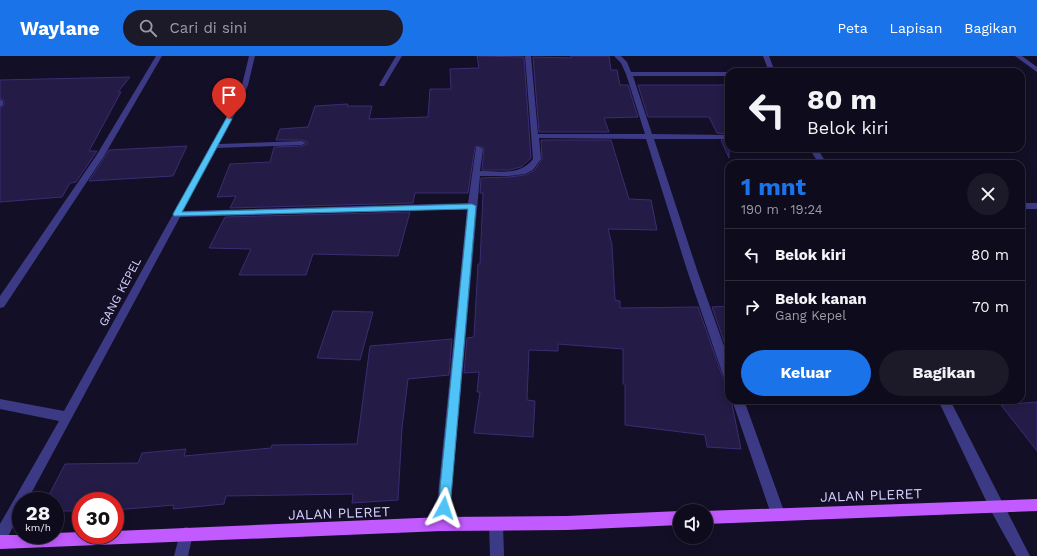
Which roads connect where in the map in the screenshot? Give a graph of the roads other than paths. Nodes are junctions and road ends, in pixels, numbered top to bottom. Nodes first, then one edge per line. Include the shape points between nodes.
1 (159, 56) edge
2 (252, 56) edge
3 (399, 56) edge
4 (528, 56) edge
5 (617, 56) edge
6 (766, 56) edge
7 (1018, 56) edge
8 (770, 68) edge
9 (1037, 70) edge
10 (629, 74) junction
11 (725, 74) edge
12 (382, 85) dead end
13 (0, 101) edge
14 (0, 105) edge
15 (536, 136) junction
16 (650, 136) junction
17 (725, 137) edge
18 (302, 143) dead end
19 (214, 146) junction
20 (479, 149) dead end
21 (476, 174) junction
22 (472, 206) junction
23 (1025, 206) edge
24 (1037, 206) edge
25 (177, 214) junction
26 (0, 304) edge
27 (725, 364) edge
28 (0, 404) edge
29 (739, 404) edge
30 (946, 404) edge
31 (67, 416) junction
32 (1037, 505) edge
33 (996, 506) junction
34 (778, 514) junction
35 (713, 517) edge
36 (673, 518) edge
37 (442, 524) junction
38 (496, 524) junction
39 (186, 534) junction
40 (0, 537) edge
41 (0, 542) edge
42 (181, 556) edge
43 (497, 556) edge
44 (1023, 556) edge

1 - 26 street via 100,156
2 - 19 street, GANG KEPEL via 241,97
3 - 12 street
4 - 15 street
5 - 10 street via 624,62
6 - 8 street
7 - 9 street
10 - 11 street
10 - 16 street
13 - 14 street
15 - 16 street
15 - 21 street via 537,159 526,171
16 - 17 street
16 - 27 street via 692,270
18 - 19 street
19 - 25 street, GANG KEPEL
20 - 21 street
21 - 22 street
22 - 25 street
22 - 37 street
23 - 24 street
25 - 31 street, GANG KEPEL
28 - 31 street
29 - 34 street
30 - 33 street
31 - 40 street, GANG KEPEL
32 - 33 main road, JALAN PLERET
33 - 34 main road, JALAN PLERET
33 - 44 street
34 - 35 main road, JALAN PLERET
36 - 38 main road, JALAN PLERET
37 - 38 main road, JALAN PLERET
37 - 39 main road, JALAN PLERET
38 - 43 street
39 - 41 main road, JALAN PLERET
39 - 42 street

